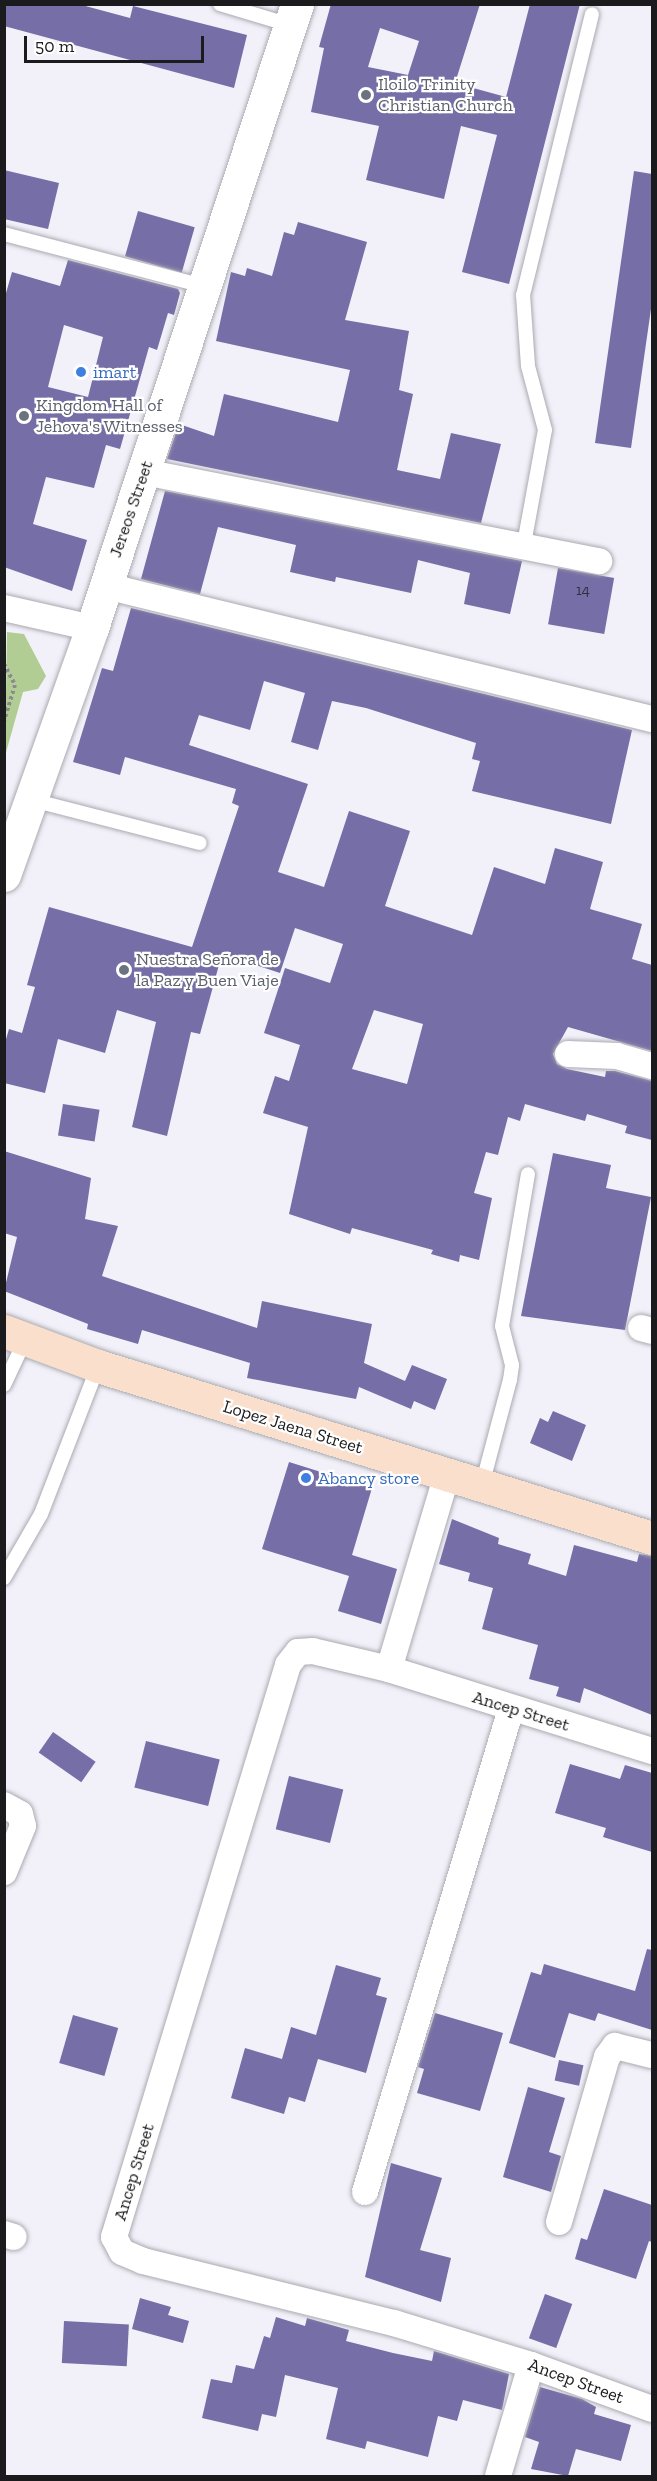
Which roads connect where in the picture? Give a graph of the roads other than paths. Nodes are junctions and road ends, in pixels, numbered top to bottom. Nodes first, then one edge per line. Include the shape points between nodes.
1 (220, 4) edge
2 (592, 14) dead end
3 (294, 15) edge
4 (4, 234) edge
5 (203, 286) junction
6 (144, 472) junction
7 (524, 544) junction
8 (599, 561) dead end
9 (106, 586) junction
10 (4, 609) edge
11 (92, 628) junction
12 (652, 719) edge
13 (32, 800) junction
14 (200, 843) dead end
15 (4, 875) edge
16 (568, 1054) dead end
17 (652, 1066) edge
18 (528, 1174) dead end
19 (15, 1335) edge
20 (98, 1366) junction
21 (4, 1385) edge
22 (447, 1475) junction
23 (482, 1486) junction
24 (652, 1536) edge
25 (4, 1578) edge
26 (389, 1670) junction
27 (511, 1709) junction
28 (652, 1751) edge
29 (4, 1805) edge
30 (4, 1872) edge
31 (652, 2055) edge
32 (365, 2192) dead end
33 (559, 2222) dead end
34 (531, 2365) junction
35 (652, 2409) edge
36 (498, 2476) edge

1 - 3 lane
2 - 7 lane via 523,295 528,366 545,430
3 - 5 street, Jereos Street
4 - 5 lane
5 - 6 street, Jereos Street
6 - 7 street
6 - 9 street, Jereos Street
7 - 8 street
9 - 11 street, Jereos Street
9 - 12 street
10 - 11 street
11 - 13 street, Jereos Street
13 - 14 lane
13 - 15 street, Jereos Street
16 - 17 street via 617,1056
18 - 23 lane via 502,1326 512,1365 510,1380
19 - 20 main road, Lopez Jaena Street
19 - 21 lane
20 - 22 main road, Lopez Jaena Street
20 - 25 lane via 41,1514
22 - 23 main road, Lopez Jaena Street
22 - 26 street
23 - 24 main road, Lopez Jaena Street
26 - 27 street, Ancep Street
26 - 34 street, Ancep Street via 313,1651 297,1652 288,1665 114,2237 122,2252 143,2261 393,2323
27 - 28 street, Ancep Street
27 - 32 street
29 - 30 street via 20,1814 23,1826
31 - 33 street via 615,2046 607,2056
34 - 35 street, Ancep Street
34 - 36 street

